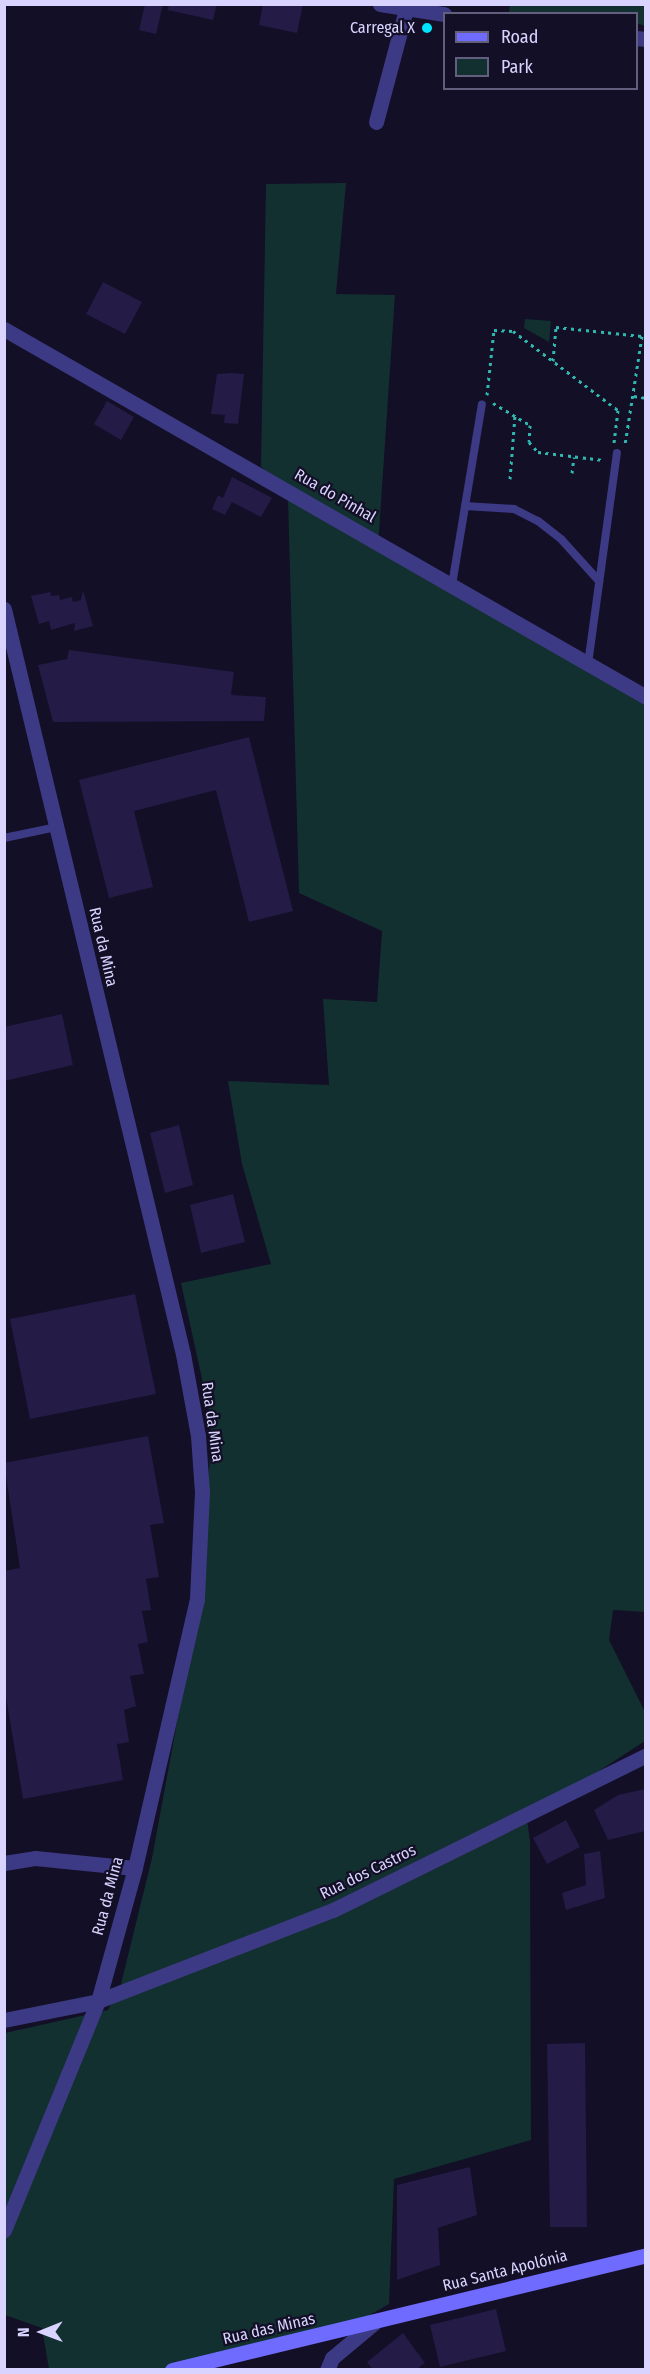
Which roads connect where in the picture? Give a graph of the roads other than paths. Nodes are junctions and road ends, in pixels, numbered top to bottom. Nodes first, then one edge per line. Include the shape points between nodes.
1 (380, 4) edge
2 (406, 9) junction
3 (443, 14) edge
4 (376, 122) dead end
5 (4, 329) edge
6 (482, 404) dead end
7 (616, 457) road end
8 (465, 506) junction
9 (599, 581) junction
10 (452, 585) junction
11 (4, 609) edge
12 (588, 664) junction
13 (645, 697) edge
14 (56, 827) junction
15 (4, 838) edge
16 (645, 1755) edge
17 (4, 1863) edge
18 (135, 1868) junction
19 (98, 2001) junction
20 (4, 2020) edge
21 (4, 2230) edge
22 (645, 2255) edge
23 (374, 2323) junction
24 (172, 2370) edge
25 (327, 2370) edge

1 - 2 street
2 - 3 street
2 - 4 street
5 - 10 street, Rua do Pinhal
6 - 8 lane
7 - 9 lane
8 - 9 lane via 514,509 538,521 561,539
8 - 10 lane
9 - 12 lane
10 - 12 street, Rua do Pinhal
11 - 14 street, Rua da Mina
12 - 13 street, Rua do Pinhal
14 - 15 lane
14 - 18 street, Rua da Mina via 183,1354 201,1470 202,1538 197,1599
16 - 19 street, Rua dos Castros via 333,1910
17 - 18 street via 35,1858
18 - 19 street, Rua da Mina
19 - 20 street, Rua dos Castros
19 - 21 street, Rua da Mina
22 - 23 street, Rua Santa Apolónia
23 - 24 street, Rua das Minas
23 - 25 street via 332,2358

